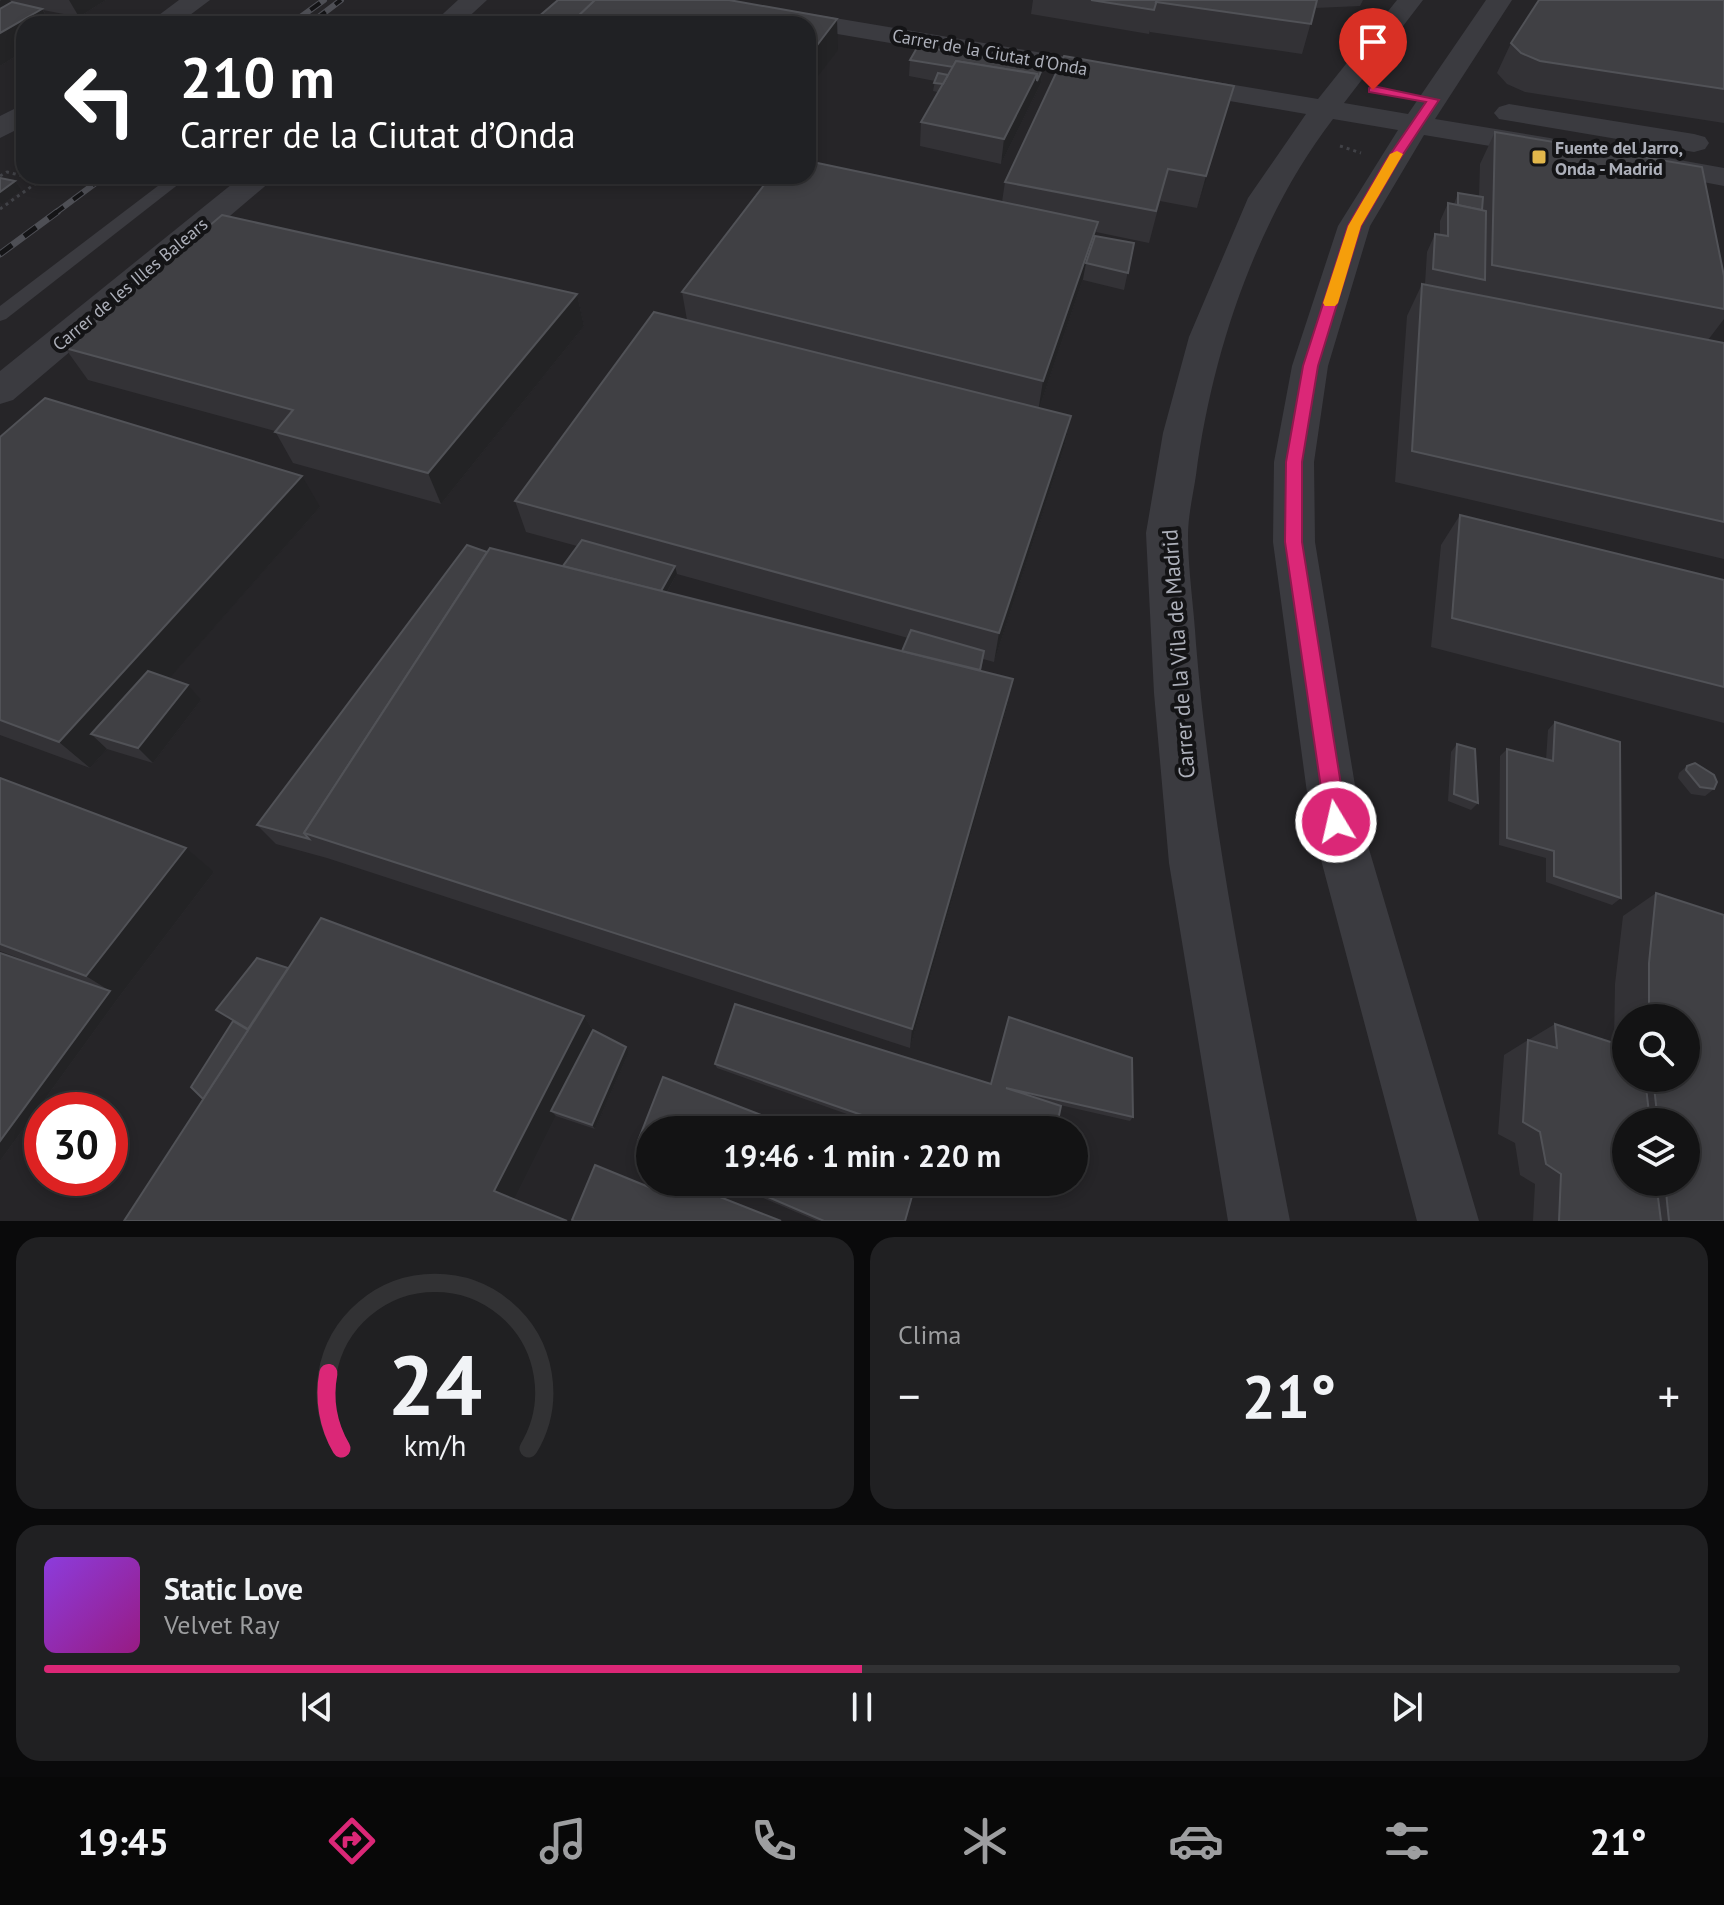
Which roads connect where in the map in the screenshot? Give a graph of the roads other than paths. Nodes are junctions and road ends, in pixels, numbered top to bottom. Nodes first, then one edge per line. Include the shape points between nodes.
1 (197, 0) edge
2 (474, 0) edge
3 (681, 0) edge
4 (824, 0) edge
5 (1410, 0) edge
6 (1499, 0) edge
7 (172, 16) edge
8 (455, 16) edge
9 (782, 16) edge
10 (816, 21) edge
11 (1195, 61) dead end
12 (1322, 102) junction
13 (1425, 112) junction
14 (1724, 148) edge
15 (1724, 177) edge
16 (171, 184) edge
17 (251, 184) edge
18 (0, 315) edge
19 (0, 391) edge
20 (1259, 1221) edge
21 (1448, 1221) edge

1 - 7 street
2 - 8 street
3 - 9 street, Carrer de la Ciutat d’Onda
4 - 11 street, Carrer de la Ciutat d’Onda
5 - 12 street, Carrer de la Vila de Madrid
6 - 13 street
10 - 12 street, Carrer de la Ciutat d’Onda
12 - 13 street, Carrer de la Ciutat d’Onda
12 - 20 street, Carrer de la Vila de Madrid via 1264,198 1207,337 1182,433 1167,533 1195,863
13 - 14 street, Carrer de la Ciutat d’Onda
13 - 15 street, Carrer de la Ciutat d’Onda
13 - 21 street via 1354,226 1310,366 1294,462 1294,542 1336,822
16 - 18 lane
17 - 19 street, Carrer de les Illes Balears

